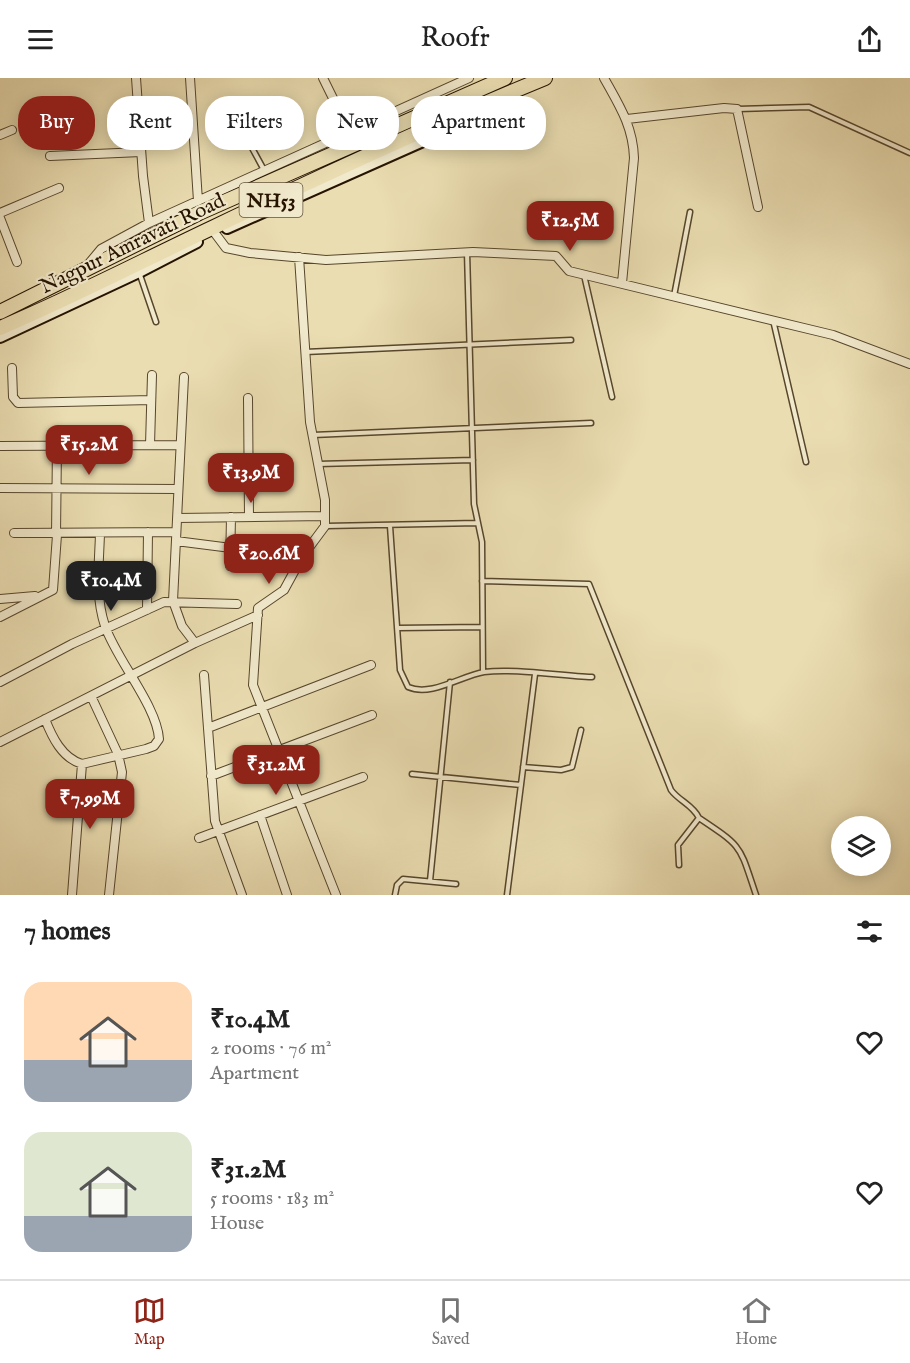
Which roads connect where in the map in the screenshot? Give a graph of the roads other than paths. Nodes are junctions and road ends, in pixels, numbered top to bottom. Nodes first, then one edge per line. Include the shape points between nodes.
1 (136, 78) edge
2 (190, 78) edge
3 (323, 78) edge
4 (470, 78) edge
5 (505, 78) edge
6 (545, 78) edge
7 (604, 78) edge
8 (332, 96) edge
9 (502, 96) edge
10 (399, 109) edge
11 (737, 109) junction
12 (627, 119) junction
13 (399, 126) edge
14 (12, 130) dead end
15 (0, 135) edge
16 (411, 135) edge
17 (316, 147) edge
18 (253, 150) edge
19 (344, 150) edge
20 (141, 152) junction
21 (910, 153) edge
22 (50, 156) dead end
23 (265, 171) junction
24 (59, 189) dead end
25 (198, 201) junction
26 (758, 207) dead end
27 (690, 212) dead end
28 (0, 215) edge
29 (149, 223) junction
30 (213, 231) junction
31 (467, 252) junction
32 (299, 257) junction
33 (17, 261) dead end
34 (138, 269) junction
35 (81, 273) junction
36 (584, 274) junction
37 (622, 283) junction
38 (674, 296) junction
39 (0, 312) edge
40 (773, 319) junction
41 (156, 322) dead end
42 (0, 328) edge
43 (0, 337) edge
44 (571, 340) dead end
45 (470, 344) junction
46 (305, 352) junction
47 (910, 364) edge
48 (12, 368) dead end
49 (152, 375) dead end
50 (184, 377) dead end
51 (612, 397) dead end
52 (248, 398) dead end
53 (152, 400) junction
54 (591, 423) dead end
55 (473, 430) junction
56 (312, 435) junction
57 (57, 445) junction
58 (150, 445) junction
59 (180, 445) junction
60 (0, 446) edge
61 (473, 460) junction
62 (806, 462) dead end
63 (318, 464) junction
64 (0, 488) edge
65 (57, 488) junction
66 (178, 489) junction
67 (325, 516) junction
68 (231, 517) junction
69 (249, 517) junction
70 (177, 518) junction
71 (478, 523) junction
72 (325, 526) junction
73 (390, 526) junction
74 (148, 532) junction
75 (176, 532) junction
76 (14, 533) dead end
77 (100, 534) junction
78 (57, 535) junction
79 (176, 542) junction
80 (231, 548) junction
81 (230, 566) dead end
82 (482, 581) junction
83 (43, 596) junction
84 (0, 599) edge
85 (173, 601) junction
86 (237, 604) dead end
87 (147, 610) junction
88 (258, 615) junction
89 (0, 617) edge
90 (482, 627) junction
91 (106, 628) junction
92 (398, 628) junction
93 (195, 643) junction
94 (371, 665) dead end
95 (483, 672) junction
96 (535, 674) junction
97 (132, 675) junction
98 (204, 675) dead end
99 (592, 678) dead end
100 (0, 682) edge
101 (450, 682) junction
102 (91, 696) junction
103 (263, 708) junction
104 (372, 716) dead end
105 (45, 719) junction
106 (208, 728) junction
107 (581, 729) dead end
108 (0, 742) edge
109 (280, 751) junction
110 (118, 754) junction
111 (82, 764) junction
112 (523, 767) junction
113 (412, 774) dead end
114 (212, 776) junction
115 (363, 777) dead end
116 (441, 777) junction
117 (521, 785) junction
118 (299, 801) junction
119 (261, 815) junction
120 (699, 818) junction
121 (218, 831) junction
122 (199, 838) dead end
123 (679, 865) dead end
124 (430, 881) junction
125 (456, 884) dead end
126 (72, 895) edge
127 (109, 895) edge
128 (242, 895) edge
129 (287, 895) edge
130 (336, 895) edge
131 (395, 895) edge
132 (507, 895) edge
133 (756, 895) edge

1 - 20 street
2 - 25 street
3 - 8 street
4 - 10 street
5 - 13 highway, Nagpur Amravati Road / NH53
6 - 9 highway, Nagpur Amravati Road / NH53
7 - 12 street
11 - 12 street
11 - 21 lane via 809,107
11 - 26 street
12 - 37 street via 634,158
14 - 15 street
16 - 30 highway, Nagpur Amravati Road / NH53
17 - 23 street
18 - 23 lane
19 - 35 highway, Nagpur Amravati Road / NH53 via 199,213
20 - 22 street
20 - 29 street
23 - 25 street
24 - 28 street
25 - 29 street
27 - 38 lane
28 - 33 street
29 - 35 street via 101,249
30 - 32 street via 226,248
30 - 34 highway, Nagpur Amravati Road / NH53
31 - 32 street via 326,260
31 - 36 street via 556,256 569,271
31 - 45 lane
32 - 46 street
34 - 41 lane
34 - 42 highway, Nagpur Amravati Road / NH53
34 - 43 street
35 - 39 highway, Nagpur Amravati Road / NH53
36 - 37 street
36 - 51 lane
37 - 38 street
38 - 40 street
40 - 47 street via 833,335
40 - 62 lane
44 - 45 lane
45 - 46 lane
45 - 55 lane
46 - 56 street
48 - 53 street via 13,397 18,403
49 - 53 street
50 - 59 street
52 - 69 street
53 - 58 street
54 - 55 lane
55 - 56 lane
55 - 61 lane
56 - 63 street
57 - 58 street
57 - 60 street
57 - 65 street
58 - 59 street
59 - 66 street
61 - 63 lane
61 - 71 lane
63 - 67 street
64 - 65 street
65 - 66 street
65 - 78 street
66 - 70 street
67 - 69 street
67 - 72 street
68 - 69 street
68 - 70 street
68 - 80 street
70 - 75 street
71 - 73 lane
71 - 82 lane
72 - 73 lane
72 - 88 street via 284,590 260,606
73 - 92 lane
74 - 75 street
74 - 77 street
74 - 87 street
75 - 79 street
76 - 78 street
77 - 78 street
77 - 91 street via 99,598
78 - 83 street via 55,585
79 - 80 street
79 - 85 street
80 - 81 street
82 - 90 lane
82 - 120 lane via 589,584 671,790
83 - 84 street
83 - 89 street
85 - 86 street
85 - 87 street
85 - 93 street via 182,626
87 - 91 street
88 - 93 street
88 - 103 street via 252,680
90 - 92 lane
90 - 95 lane
91 - 97 street
91 - 100 street
92 - 101 lane via 400,670 408,687 416,691
93 - 97 street
94 - 103 street
95 - 96 lane
95 - 101 lane
96 - 99 lane
96 - 112 lane
97 - 102 street
97 - 110 street via 159,739 146,749
98 - 106 street
101 - 116 lane
102 - 105 street
102 - 110 street
103 - 106 street
103 - 109 street
104 - 109 street
105 - 108 street
105 - 111 street via 64,752
106 - 114 street
107 - 112 lane via 572,767
109 - 114 street
109 - 118 street
110 - 111 street
110 - 127 street via 121,786
111 - 126 street
112 - 117 lane
113 - 116 lane
114 - 121 street
115 - 118 street
116 - 117 lane
116 - 124 lane
117 - 132 lane
118 - 119 street
118 - 130 street
119 - 121 street
119 - 129 street
120 - 123 lane via 678,845
120 - 133 lane via 743,853
121 - 122 street
121 - 128 street
124 - 125 lane
124 - 131 lane via 403,879

